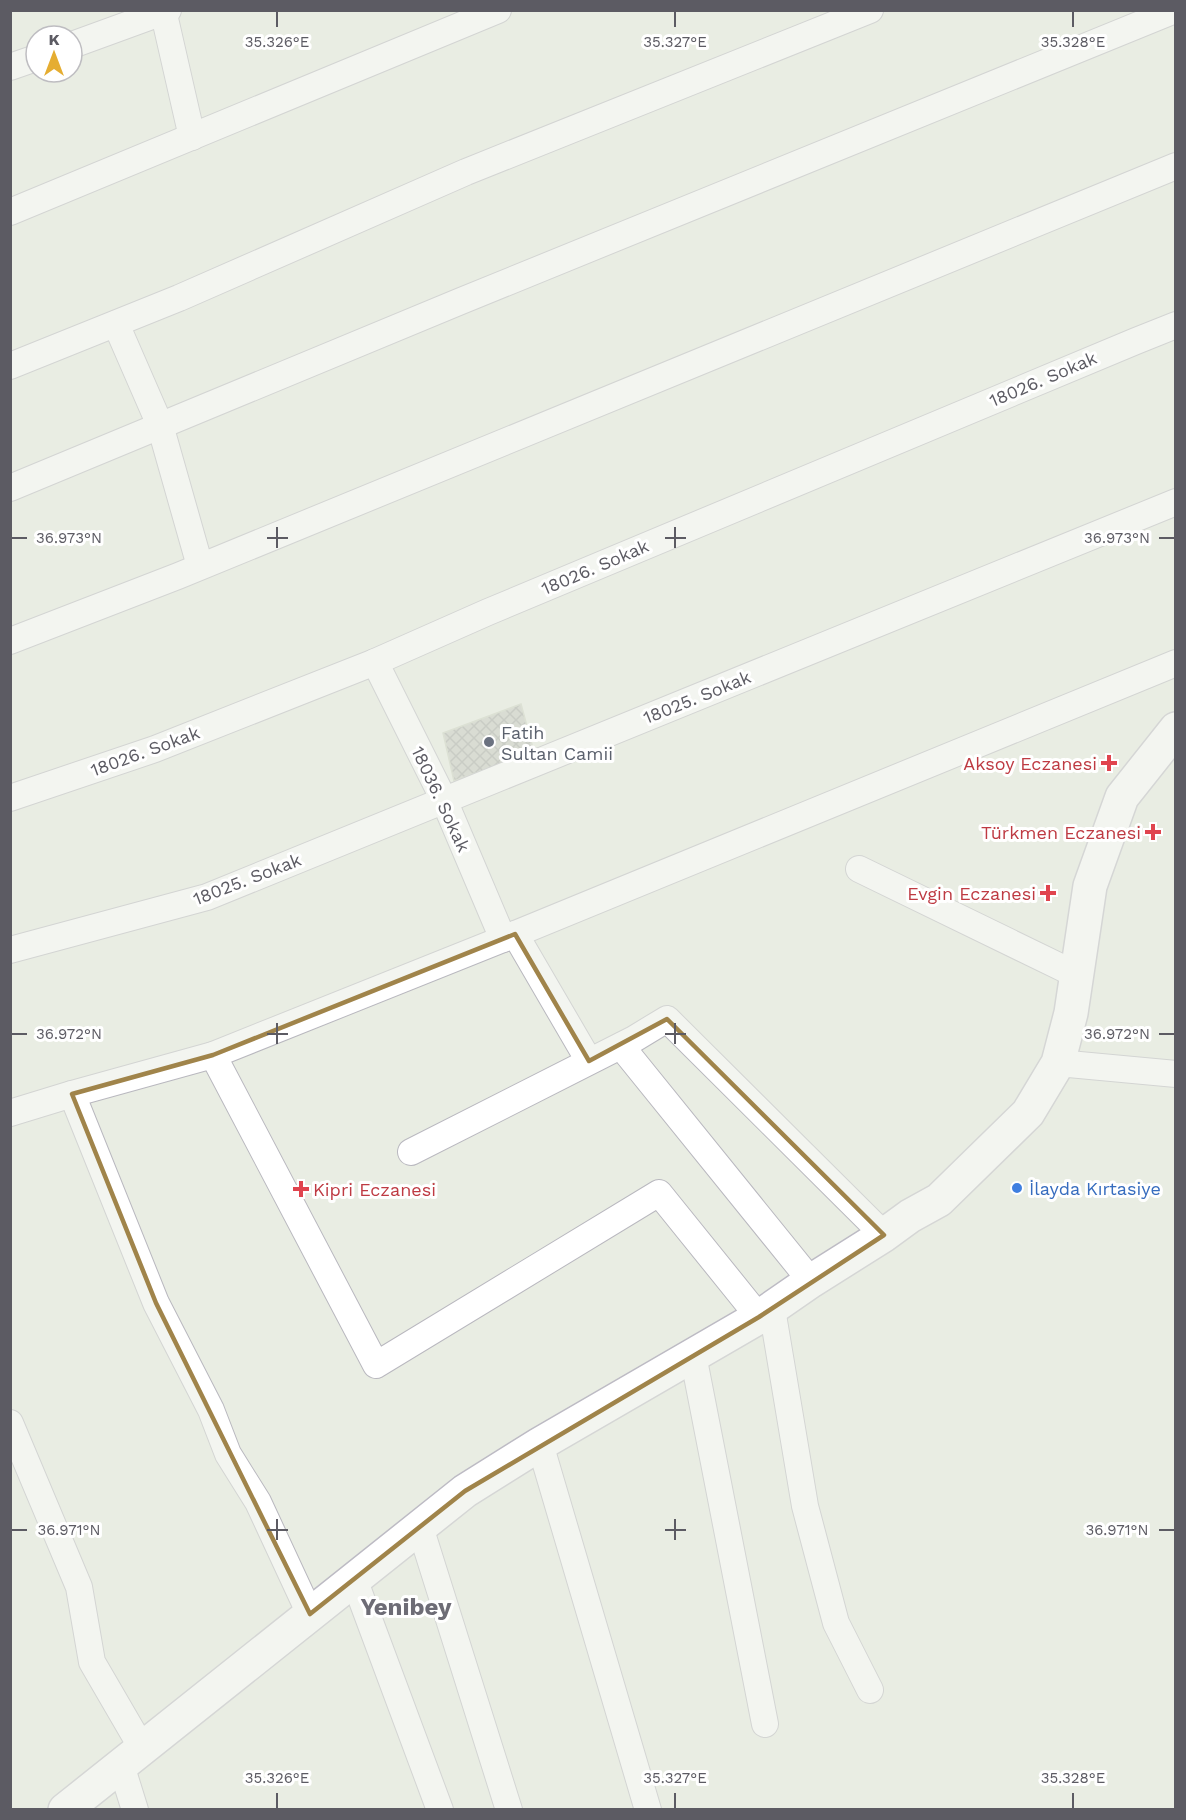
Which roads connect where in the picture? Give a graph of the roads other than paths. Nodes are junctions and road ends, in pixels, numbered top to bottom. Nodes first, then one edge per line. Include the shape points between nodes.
1 (498, 10) edge
2 (870, 10) edge
3 (1175, 10) edge
4 (165, 11) edge
5 (84, 41) edge
6 (192, 137) junction
7 (1176, 166) edge
8 (10, 212) edge
9 (116, 324) junction
10 (1176, 326) edge
11 (10, 366) edge
12 (160, 425) junction
13 (10, 488) edge
14 (1176, 502) edge
15 (200, 566) junction
16 (10, 641) edge
17 (375, 662) junction
18 (1176, 663) edge
19 (1176, 729) edge
20 (10, 798) edge
21 (444, 800) junction
22 (859, 869) dead end
23 (509, 936) junction
24 (10, 950) edge
25 (1077, 975) junction
26 (621, 1046) junction
27 (213, 1055) junction
28 (589, 1061) junction
29 (1058, 1064) junction
30 (1176, 1074) edge
31 (72, 1094) junction
32 (10, 1113) edge
33 (411, 1152) dead end
34 (884, 1235) junction
35 (811, 1281) junction
36 (766, 1313) junction
37 (693, 1356) junction
38 (10, 1424) edge
39 (540, 1444) junction
40 (420, 1527) junction
41 (354, 1579) junction
42 (310, 1614) junction
43 (870, 1690) dead end
44 (765, 1724) dead end
45 (131, 1756) junction
46 (65, 1809) edge
47 (135, 1809) edge
48 (440, 1809) edge
49 (509, 1809) edge
50 (648, 1809) edge

1 - 6 street
2 - 9 street via 466,172
3 - 12 street
4 - 5 street
4 - 6 street
6 - 8 street
7 - 15 street
9 - 11 street
9 - 12 street
10 - 17 street, 18026. Sokak
12 - 13 street
12 - 15 street
14 - 21 street, 18025. Sokak
15 - 16 street
17 - 20 street, 18026. Sokak via 154,749
17 - 21 street, 18036. Sokak
18 - 23 street
19 - 25 main road via 1122,797 1090,886
21 - 23 street, 18036. Sokak
21 - 24 street, 18025. Sokak via 207,897
22 - 25 street
23 - 27 street
23 - 28 street, 18036. Sokak
25 - 29 main road
26 - 28 street
26 - 34 street via 667,1019
26 - 35 street
27 - 31 street
27 - 36 street via 376,1365 659,1193
28 - 33 street
29 - 30 street
29 - 34 main road via 1028,1113 939,1200
31 - 32 street
31 - 42 street via 156,1303 211,1410 228,1454 258,1502
34 - 35 main road
35 - 36 main road
36 - 37 main road
36 - 43 street via 805,1506 836,1623
37 - 39 main road
37 - 44 street
38 - 45 street via 79,1587 92,1662
39 - 40 main road via 465,1491
39 - 50 street
40 - 41 main road
40 - 49 street
41 - 42 main road
41 - 48 street
42 - 45 main road
45 - 46 main road
45 - 47 street

